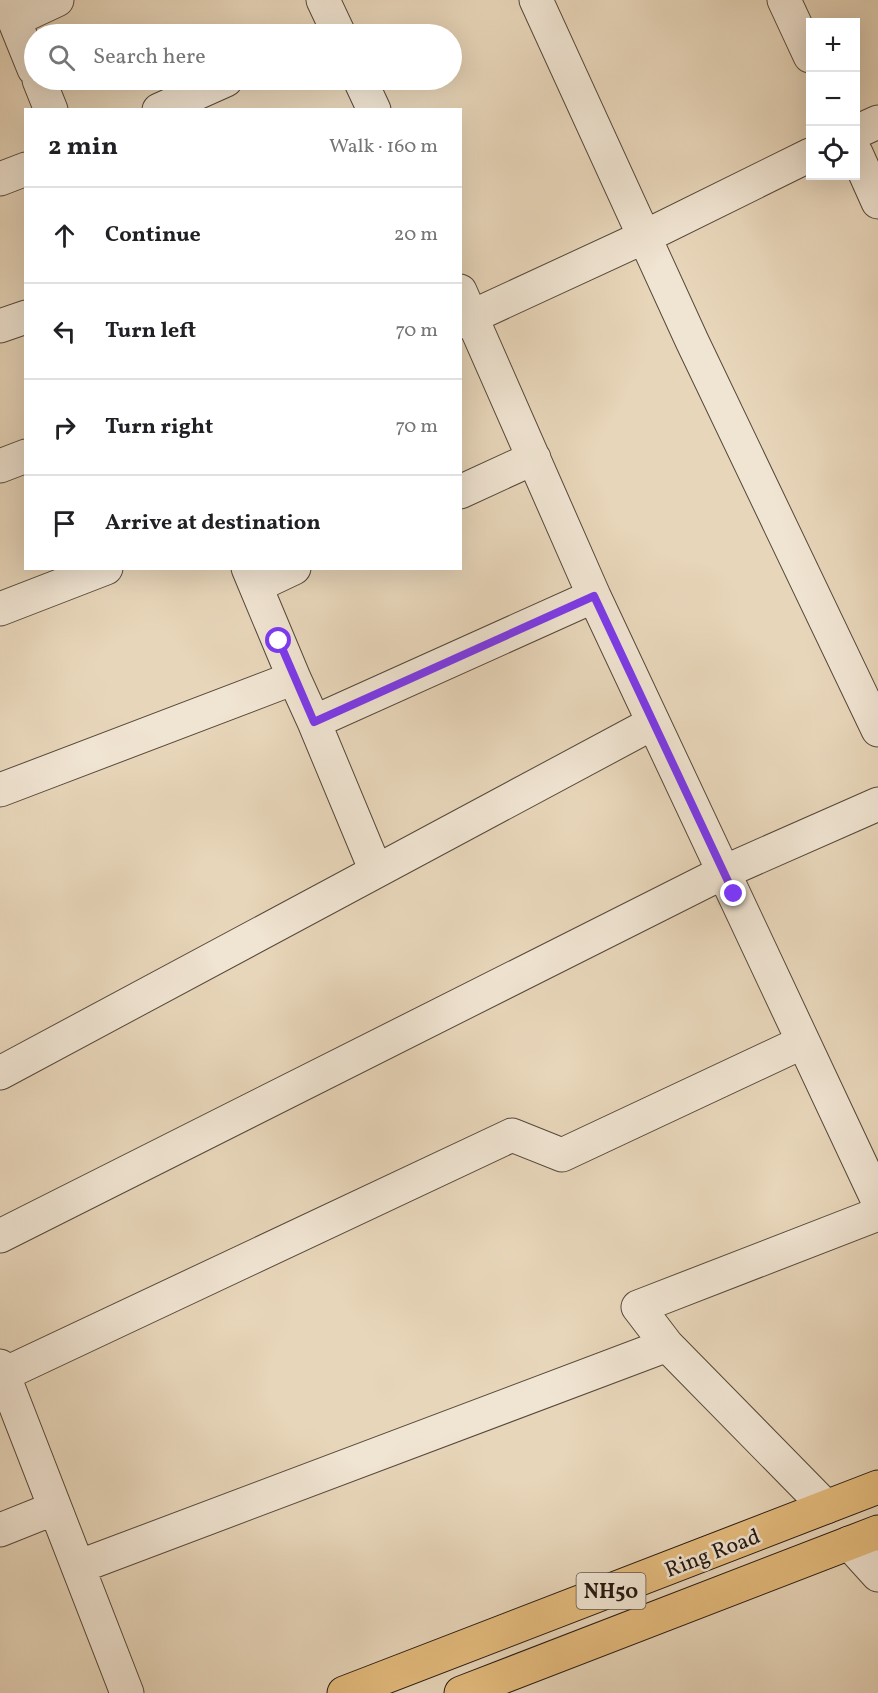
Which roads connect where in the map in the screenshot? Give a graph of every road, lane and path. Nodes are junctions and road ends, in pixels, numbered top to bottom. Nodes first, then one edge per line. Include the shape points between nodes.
1 (57, 0) edge
2 (322, 0) edge
3 (536, 0) edge
4 (784, 0) edge
5 (10, 24) edge
6 (331, 24) edge
7 (806, 47) edge
8 (24, 50) edge
9 (43, 90) edge
10 (204, 90) edge
11 (365, 90) edge
12 (50, 108) edge
13 (163, 108) edge
14 (373, 108) edge
15 (878, 122) edge
16 (860, 130) edge
17 (806, 157) edge
18 (860, 164) edge
19 (24, 170) edge
20 (0, 179) edge
21 (878, 202) edge
22 (644, 237) junction
23 (465, 310) edge
24 (24, 317) edge
25 (0, 326) edge
26 (24, 457) edge
27 (534, 458) junction
28 (0, 466) edge
29 (462, 491) edge
30 (101, 570) edge
31 (285, 570) edge
32 (252, 577) edge
33 (594, 596) junction
34 (0, 609) edge
35 (294, 678) junction
36 (314, 722) junction
37 (653, 723) junction
38 (878, 730) edge
39 (0, 790) edge
40 (878, 804) edge
41 (376, 871) junction
42 (724, 872) junction
43 (803, 1042) junction
44 (0, 1073) edge
45 (878, 1201) edge
46 (878, 1214) edge
47 (0, 1236) edge
48 (667, 1345) junction
49 (1, 1372) edge
50 (878, 1487) edge
51 (55, 1508) junction
52 (826, 1508) junction
53 (0, 1530) edge
54 (864, 1537) edge
55 (78, 1567) junction
56 (878, 1575) edge
57 (127, 1693) edge
58 (344, 1693) edge
59 (461, 1693) edge

1 - 5 street
2 - 6 street
3 - 22 street
4 - 7 street
5 - 8 street
9 - 12 street
10 - 13 street
11 - 14 street
15 - 16 street
17 - 22 street
18 - 21 street
19 - 20 street
22 - 23 street
22 - 38 street
23 - 27 street
24 - 25 street
26 - 28 street
27 - 29 street
27 - 33 street
30 - 34 street
31 - 32 street
32 - 35 street
33 - 36 street
33 - 37 street
35 - 36 street
35 - 39 street
36 - 41 street
37 - 41 street
37 - 42 street
40 - 42 street
41 - 44 street
42 - 43 street
42 - 47 street
43 - 45 street
43 - 49 street via 562,1155 512,1135
46 - 48 street via 638,1307
48 - 52 street
48 - 55 street
49 - 51 street
50 - 52 highway, Ring Road / NH50
51 - 53 street
51 - 55 street
52 - 58 highway, Ring Road / NH50
54 - 56 street
54 - 59 highway, Ring Road / NH50
55 - 57 street

